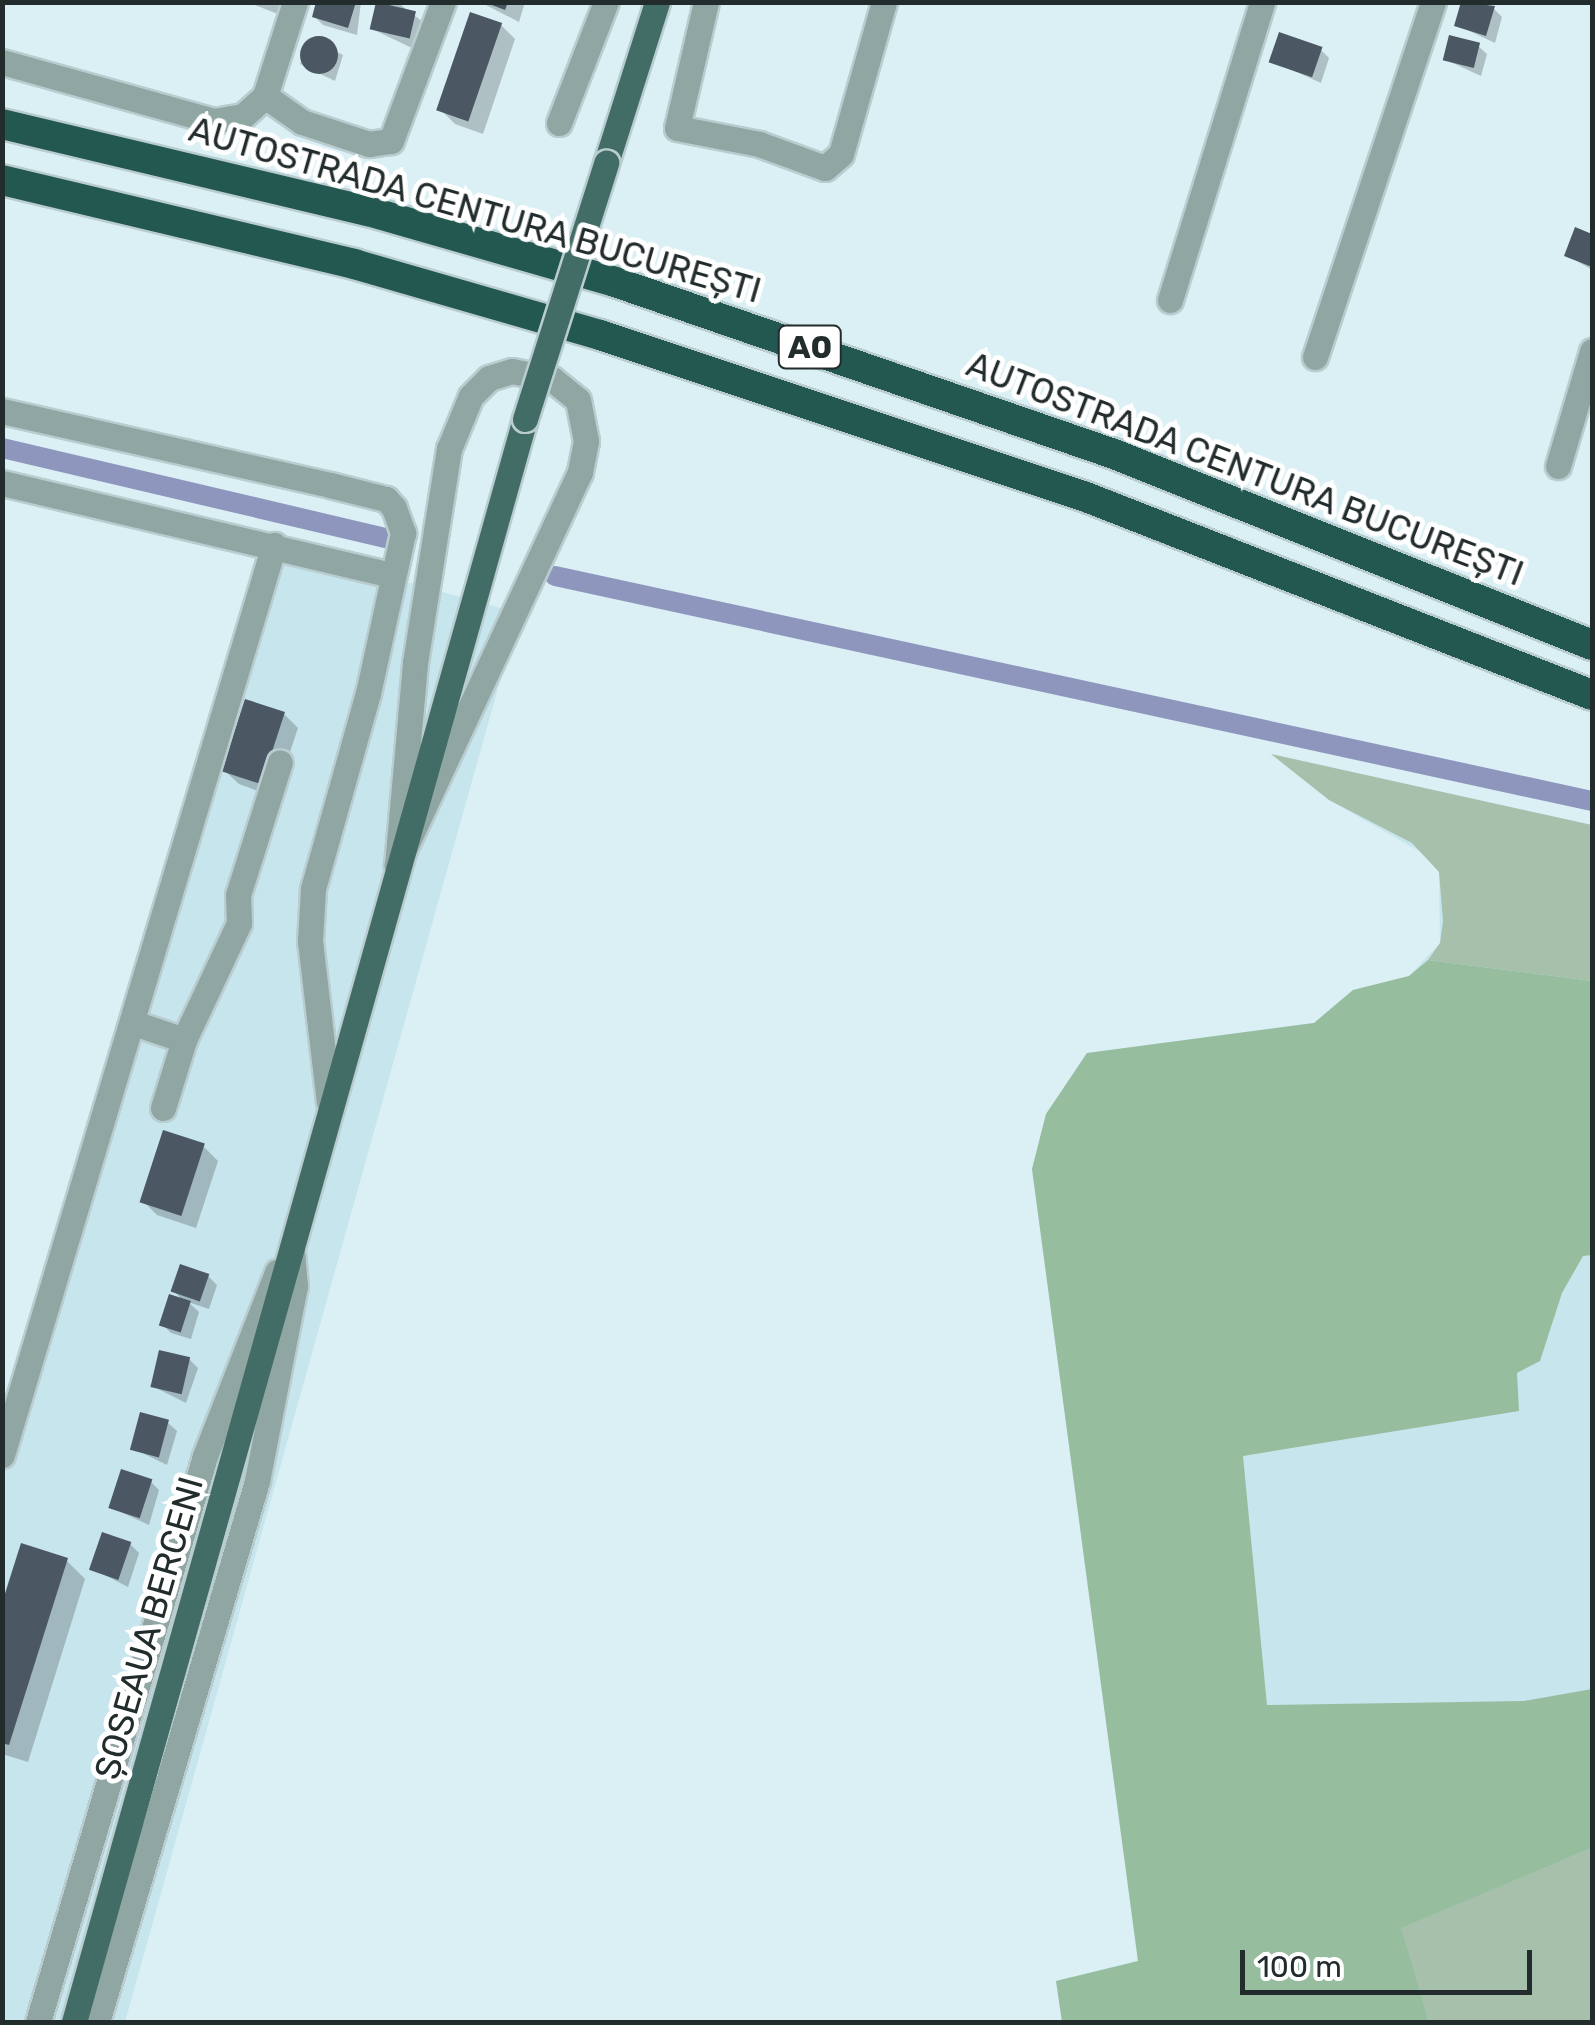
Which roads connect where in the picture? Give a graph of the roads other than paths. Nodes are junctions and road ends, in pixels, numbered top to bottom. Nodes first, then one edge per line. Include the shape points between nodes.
1 (295, 2) edge
2 (443, 2) edge
3 (606, 2) edge
4 (656, 2) edge
5 (706, 2) edge
6 (884, 2) edge
7 (1262, 2) edge
8 (1432, 2) edge
9 (2, 62) edge
10 (265, 96) junction
11 (560, 123) dead end
12 (2, 124) edge
13 (2, 180) edge
14 (1170, 300) dead end
15 (1592, 351) edge
16 (1315, 357) dead end
17 (2, 411) edge
18 (1558, 466) dead end
19 (2, 482) edge
20 (274, 544) junction
21 (392, 575) junction
22 (1592, 646) edge
23 (1592, 694) edge
24 (280, 762) dead end
25 (397, 866) junction
26 (134, 1023) junction
27 (184, 1040) junction
28 (329, 1102) junction
29 (163, 1108) dead end
30 (292, 1252) junction
31 (2, 1455) edge
32 (38, 2022) edge
33 (74, 2022) edge
34 (98, 2022) edge

1 - 10 street
2 - 10 street via 400,133 368,144 302,122
3 - 11 street
4 - 25 main road, ȘOSEAUA BERCENI, bridge via 525,419
5 - 6 street via 677,128 760,144 825,168 835,165
7 - 14 street
8 - 16 street
9 - 10 street via 214,121 243,116
12 - 22 highway, AUTOSTRADA CENTURA BUCUREȘTI / A0 via 368,211 634,288 1114,454
13 - 23 highway, A0 via 354,264 600,334 1086,496
15 - 18 street
17 - 21 street via 386,499 403,533
19 - 20 street
20 - 21 street
20 - 26 street
21 - 28 street via 368,693 314,888 310,941
24 - 27 street via 238,895 239,923
25 - 25 street via 580,472 586,441 578,400 534,372 489,378 457,418 416,663
25 - 28 main road, ȘOSEAUA BERCENI
26 - 27 street
26 - 31 street
27 - 29 street
28 - 30 main road, ȘOSEAUA BERCENI
30 - 32 street via 272,1280 205,1456
30 - 33 main road, ȘOSEAUA BERCENI
30 - 34 street via 295,1286 258,1482

